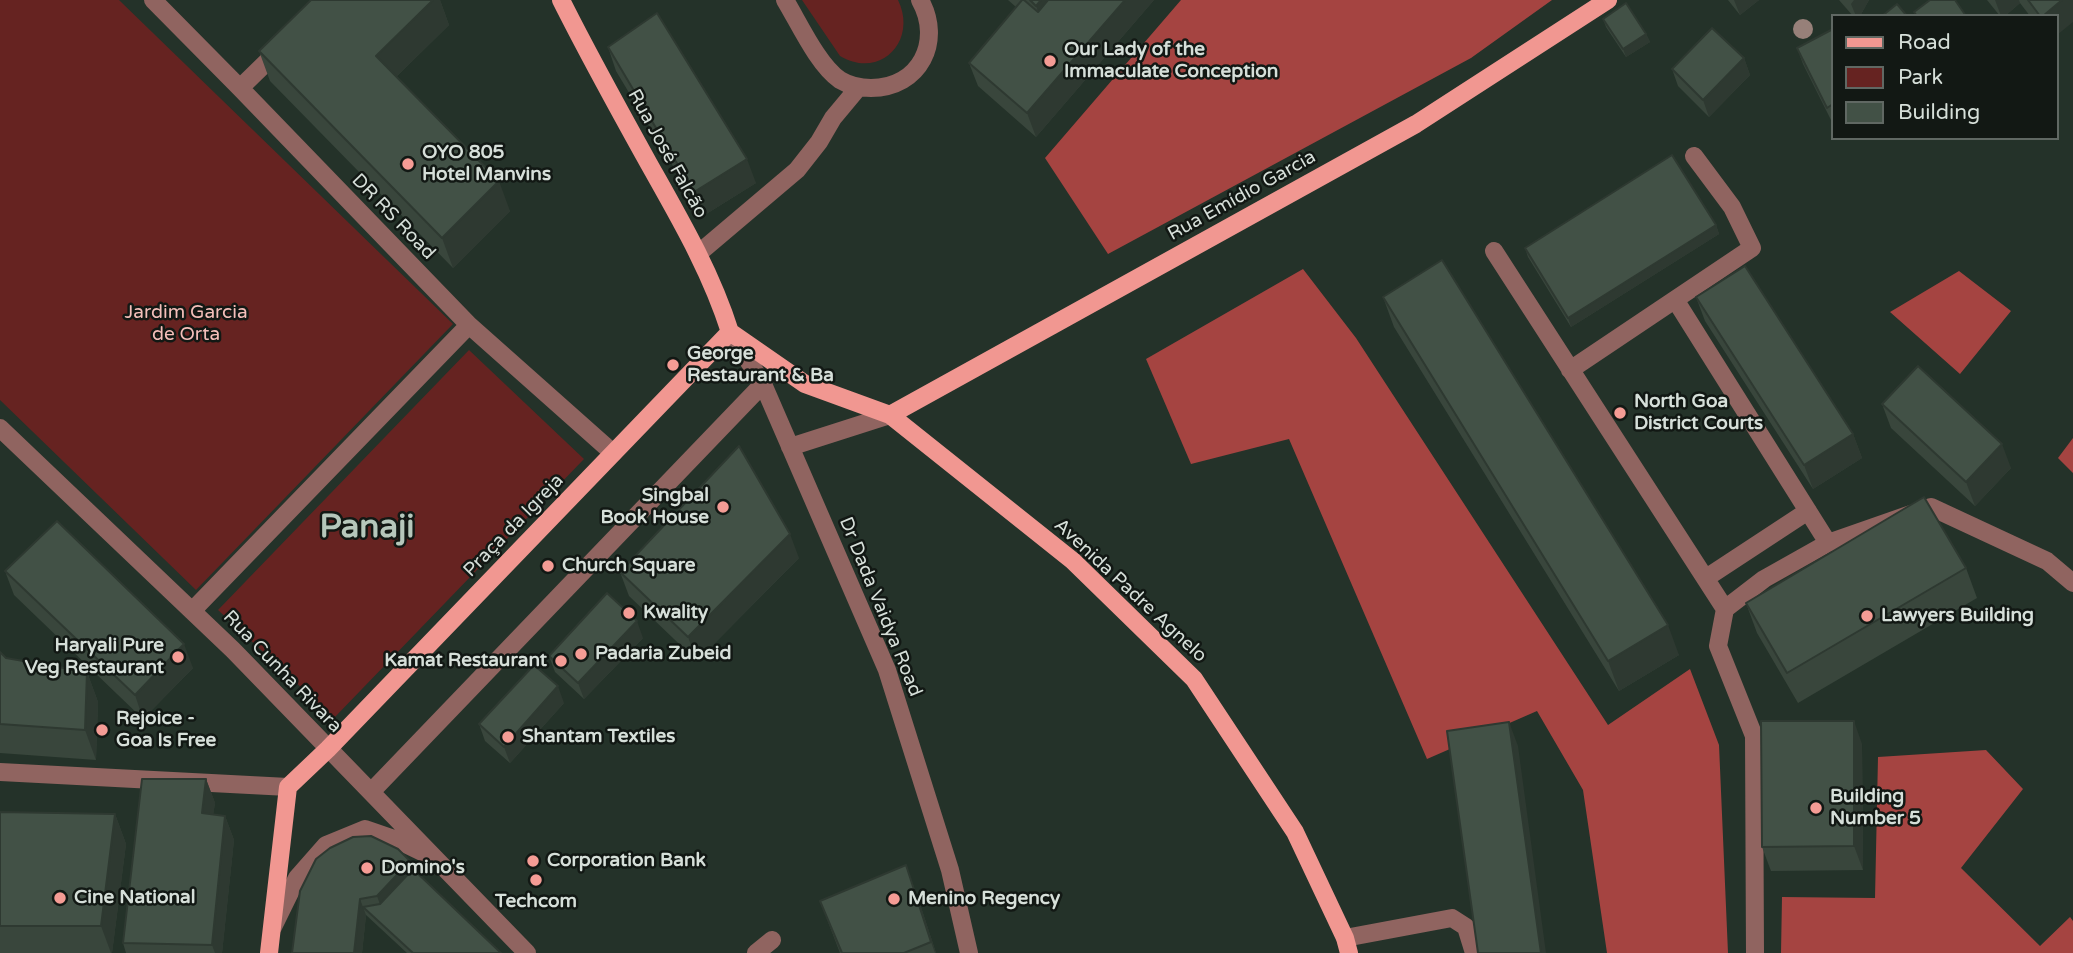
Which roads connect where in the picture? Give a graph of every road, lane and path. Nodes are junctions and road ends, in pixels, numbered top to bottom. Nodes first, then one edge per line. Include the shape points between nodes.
1 (153, 0) edge
2 (561, 0) edge
3 (785, 0) edge
4 (920, 0) edge
5 (1608, 0) edge
6 (295, 35) edge
7 (240, 88) junction
8 (858, 88) junction
9 (1694, 156) dead end
10 (1494, 251) dead end
11 (699, 253) junction
12 (1676, 301) junction
13 (469, 326) junction
14 (730, 332) junction
15 (1570, 370) junction
16 (763, 384) junction
17 (890, 415) junction
18 (0, 428) edge
19 (790, 447) junction
20 (613, 453) junction
21 (1808, 511) junction
22 (1828, 543) junction
23 (1706, 578) junction
24 (2073, 583) edge
25 (1725, 609) junction
26 (192, 611) junction
27 (328, 749) junction
28 (0, 772) edge
29 (288, 787) junction
30 (372, 791) junction
31 (438, 860) junction
32 (273, 927) junction
33 (772, 940) dead end
34 (1347, 946) edge
35 (269, 953) edge
36 (527, 953) edge
37 (756, 953) edge
38 (969, 953) edge
39 (1474, 953) edge
40 (1755, 953) edge

1 - 7 street, DR RS Road
2 - 11 main road, Rua José Falcão
3 - 8 street via 825,65 840,80
4 - 8 street via 930,35 918,67 885,88
5 - 17 main road, Rua Emídio Garcia via 1416,124
6 - 7 street
7 - 13 street, DR RS Road
8 - 11 street via 797,170
9 - 12 street via 1732,207 1752,248
10 - 15 street
11 - 14 main road, Rua José Falcão
12 - 15 street
12 - 21 street
13 - 20 street, DR RS Road
13 - 26 street
14 - 16 street, Dr Dada Vaidya Road
14 - 17 main road via 804,384
14 - 20 main road, Praça da Igreja
15 - 23 street
16 - 19 street, Dr Dada Vaidya Road
16 - 30 street
17 - 19 street, Rua Emídio Garcia
17 - 34 main road, Avenida Padre Agnelo via 1073,561 1194,679 1295,832
18 - 26 street, Rua Cunha Rivara
19 - 38 street, Dr Dada Vaidya Road via 887,670 950,870
20 - 27 main road, Praça da Igreja
21 - 22 street
21 - 23 street
22 - 24 street via 1931,507 2047,561
22 - 25 street via 1764,579
23 - 25 street
25 - 40 street via 1718,646 1754,736
26 - 27 street, Rua Cunha Rivara
27 - 29 main road, Praça da Igreja
27 - 30 street, Rua Cunha Rivara
28 - 29 street
29 - 32 main road
30 - 31 street, Rua Cunha Rivara
31 - 32 street via 365,829 326,845 297,878
31 - 36 street, Rua Cunha Rivara
32 - 35 main road
33 - 37 street
34 - 39 street via 1452,918 1466,926

